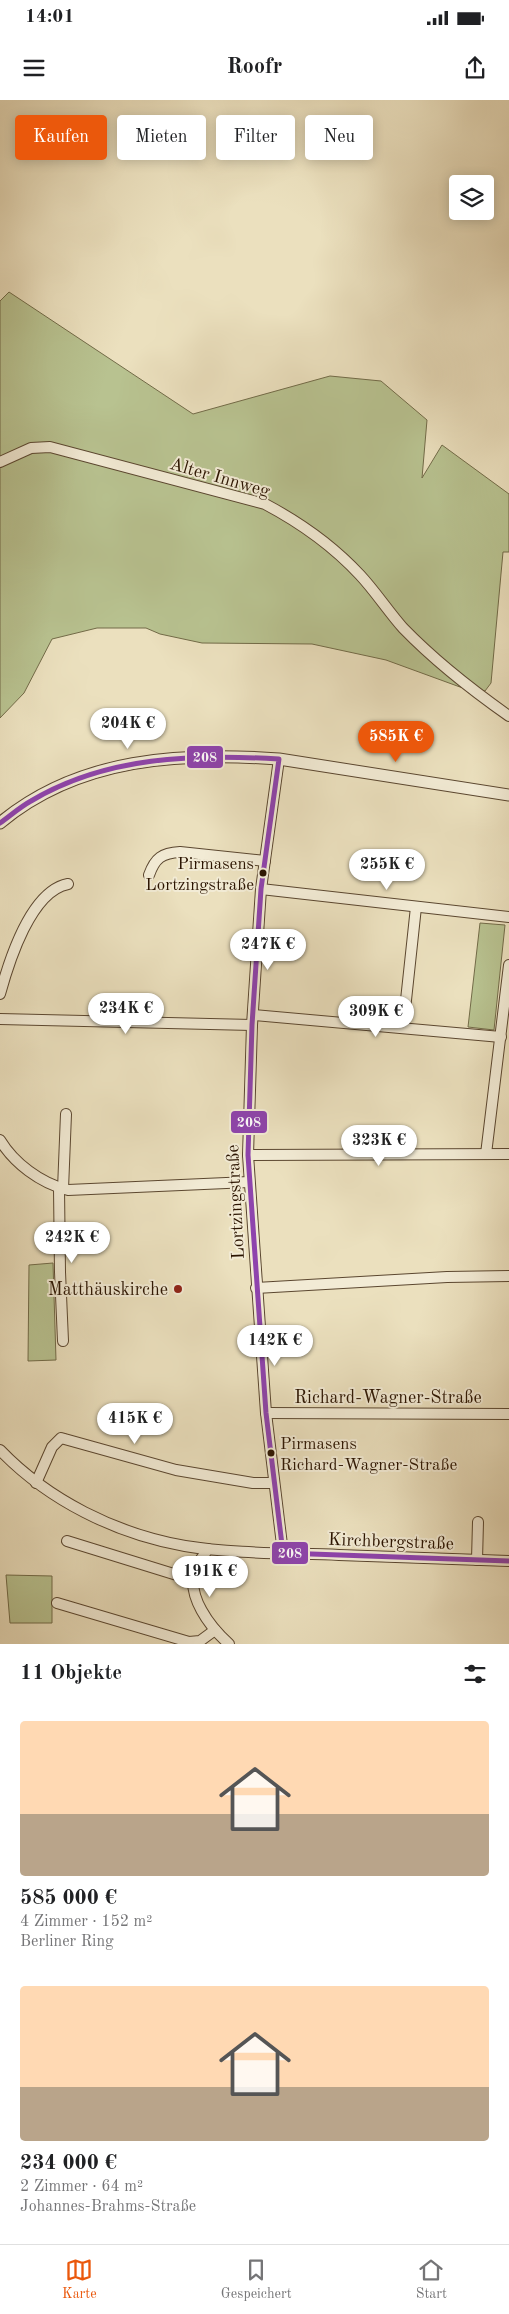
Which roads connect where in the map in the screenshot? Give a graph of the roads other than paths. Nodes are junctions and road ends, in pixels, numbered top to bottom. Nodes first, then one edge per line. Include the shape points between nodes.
1 (0, 462) edge
2 (509, 716) edge
3 (279, 759) junction
4 (509, 795) edge
5 (0, 822) edge
6 (265, 861) junction
7 (149, 875) dead end
8 (68, 884) dead end
9 (261, 889) junction
10 (416, 907) junction
11 (509, 917) edge
12 (509, 965) edge
13 (508, 978) edge
14 (0, 994) edge
15 (0, 1019) edge
16 (252, 1020) junction
17 (403, 1028) junction
18 (501, 1037) junction
19 (66, 1114) dead end
20 (0, 1140) edge
21 (248, 1154) junction
22 (486, 1154) junction
23 (509, 1154) edge
24 (249, 1182) junction
25 (61, 1188) junction
26 (509, 1276) edge
27 (256, 1288) junction
28 (63, 1341) dead end
29 (266, 1413) junction
30 (509, 1414) edge
31 (0, 1450) edge
32 (36, 1482) junction
33 (274, 1483) junction
34 (478, 1522) dead end
35 (67, 1541) dead end
36 (208, 1549) junction
37 (283, 1553) junction
38 (477, 1560) junction
39 (509, 1561) edge
40 (194, 1580) junction
41 (57, 1603) dead end
42 (215, 1630) junction
43 (229, 1644) edge

1 - 2 street, Alter Innweg via 31,448 50,446 265,504 342,557 402,627 471,688
3 - 4 street
3 - 5 street via 234,756 156,758 113,767 60,785
3 - 6 street, Lortzingstraße
6 - 7 street via 167,852 153,864
6 - 9 street, Lortzingstraße
8 - 14 street via 53,890 37,908 14,955
9 - 10 street
9 - 16 street, Lortzingstraße
10 - 11 street
10 - 17 street
12 - 13 street
13 - 18 street
15 - 16 street
16 - 17 street
16 - 21 street, Lortzingstraße
17 - 18 street
18 - 22 street
19 - 25 street
20 - 25 street via 41,1180
21 - 22 street
21 - 24 street, Lortzingstraße
22 - 23 street
24 - 25 street via 81,1190
24 - 27 street, Lortzingstraße
25 - 28 street
26 - 27 street
27 - 29 street, Lortzingstraße
29 - 30 street, Richard-Wagner-Straße
29 - 33 street, Lortzingstraße
31 - 32 street, Kirchbergstraße
32 - 33 street via 52,1448 61,1438 176,1470 253,1483
32 - 36 street, Kirchbergstraße via 101,1520 161,1540
33 - 37 street, Lortzingstraße
34 - 38 street
35 - 40 street
36 - 37 street, Kirchbergstraße
36 - 40 street via 196,1568
37 - 38 street, Kirchbergstraße
38 - 39 street, Kirchbergstraße
40 - 42 street via 198,1602
41 - 42 street via 189,1642 200,1641
42 - 43 street

